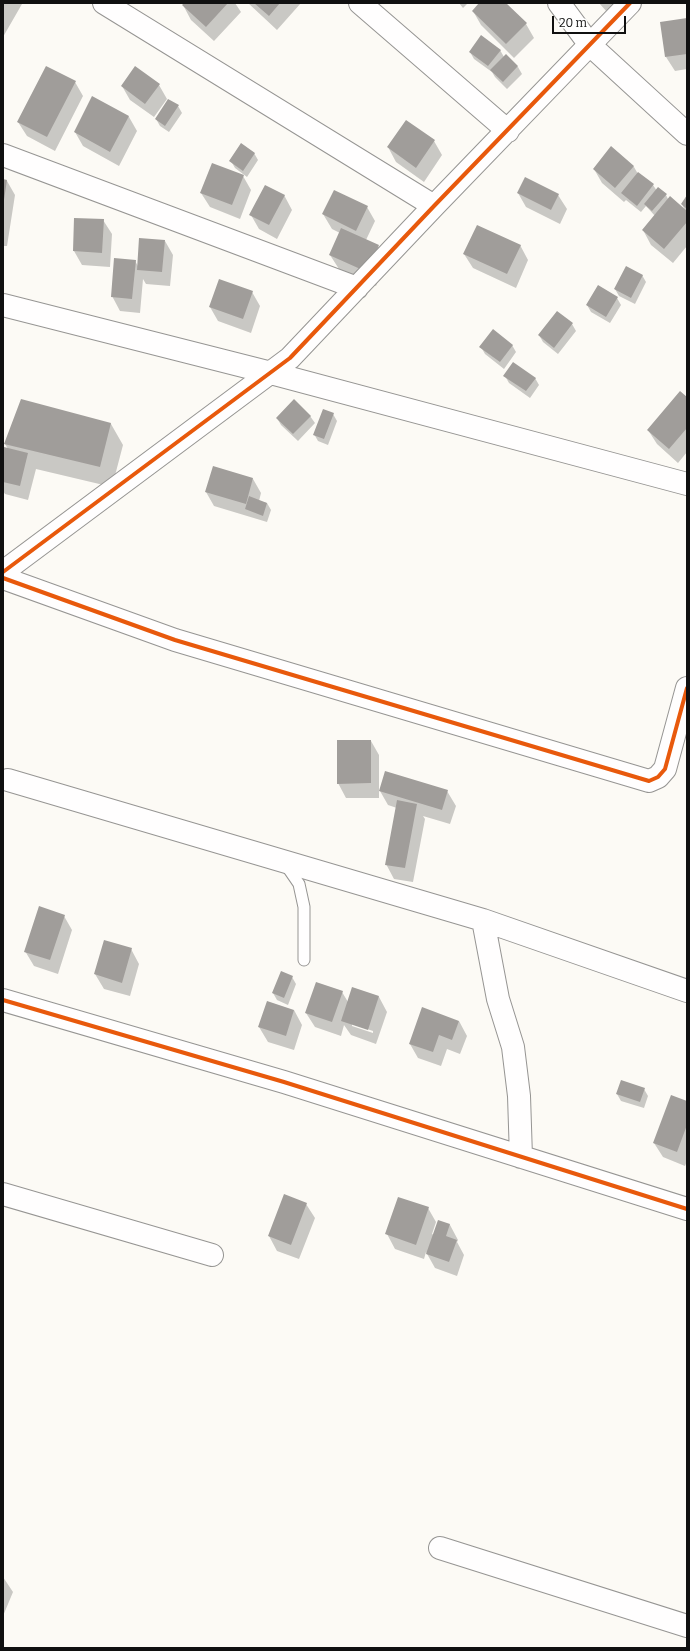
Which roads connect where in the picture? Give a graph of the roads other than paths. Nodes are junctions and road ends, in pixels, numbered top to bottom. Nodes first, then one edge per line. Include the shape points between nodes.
1 (104, 3) edge
2 (360, 3) edge
3 (559, 3) edge
4 (630, 3) edge
5 (590, 45) junction
6 (508, 131) junction
7 (687, 134) edge
8 (3, 155) edge
9 (434, 206) junction
10 (357, 288) junction
11 (3, 305) edge
12 (271, 373) junction
13 (687, 484) edge
14 (3, 572) edge
15 (3, 578) edge
16 (687, 688) edge
17 (8, 780) dead end
18 (285, 862) junction
19 (483, 920) junction
20 (304, 960) dead end
21 (687, 991) edge
22 (3, 1000) edge
23 (521, 1157) junction
24 (3, 1194) edge
25 (687, 1209) edge
26 (212, 1255) dead end
27 (440, 1548) dead end
28 (687, 1626) edge

1 - 9 street
2 - 6 street
3 - 5 street
4 - 5 street
5 - 6 street
5 - 7 street
6 - 9 street
8 - 10 street
9 - 10 street
10 - 12 street via 290,358
11 - 12 street
12 - 13 street
12 - 14 street
15 - 16 street via 175,640 649,780 658,777 665,769
17 - 18 street
18 - 19 street
18 - 20 lane via 299,884 304,907
19 - 21 street
19 - 23 street via 498,1000 513,1046 519,1096
22 - 23 street via 284,1082
23 - 25 street
24 - 26 street
27 - 28 street

